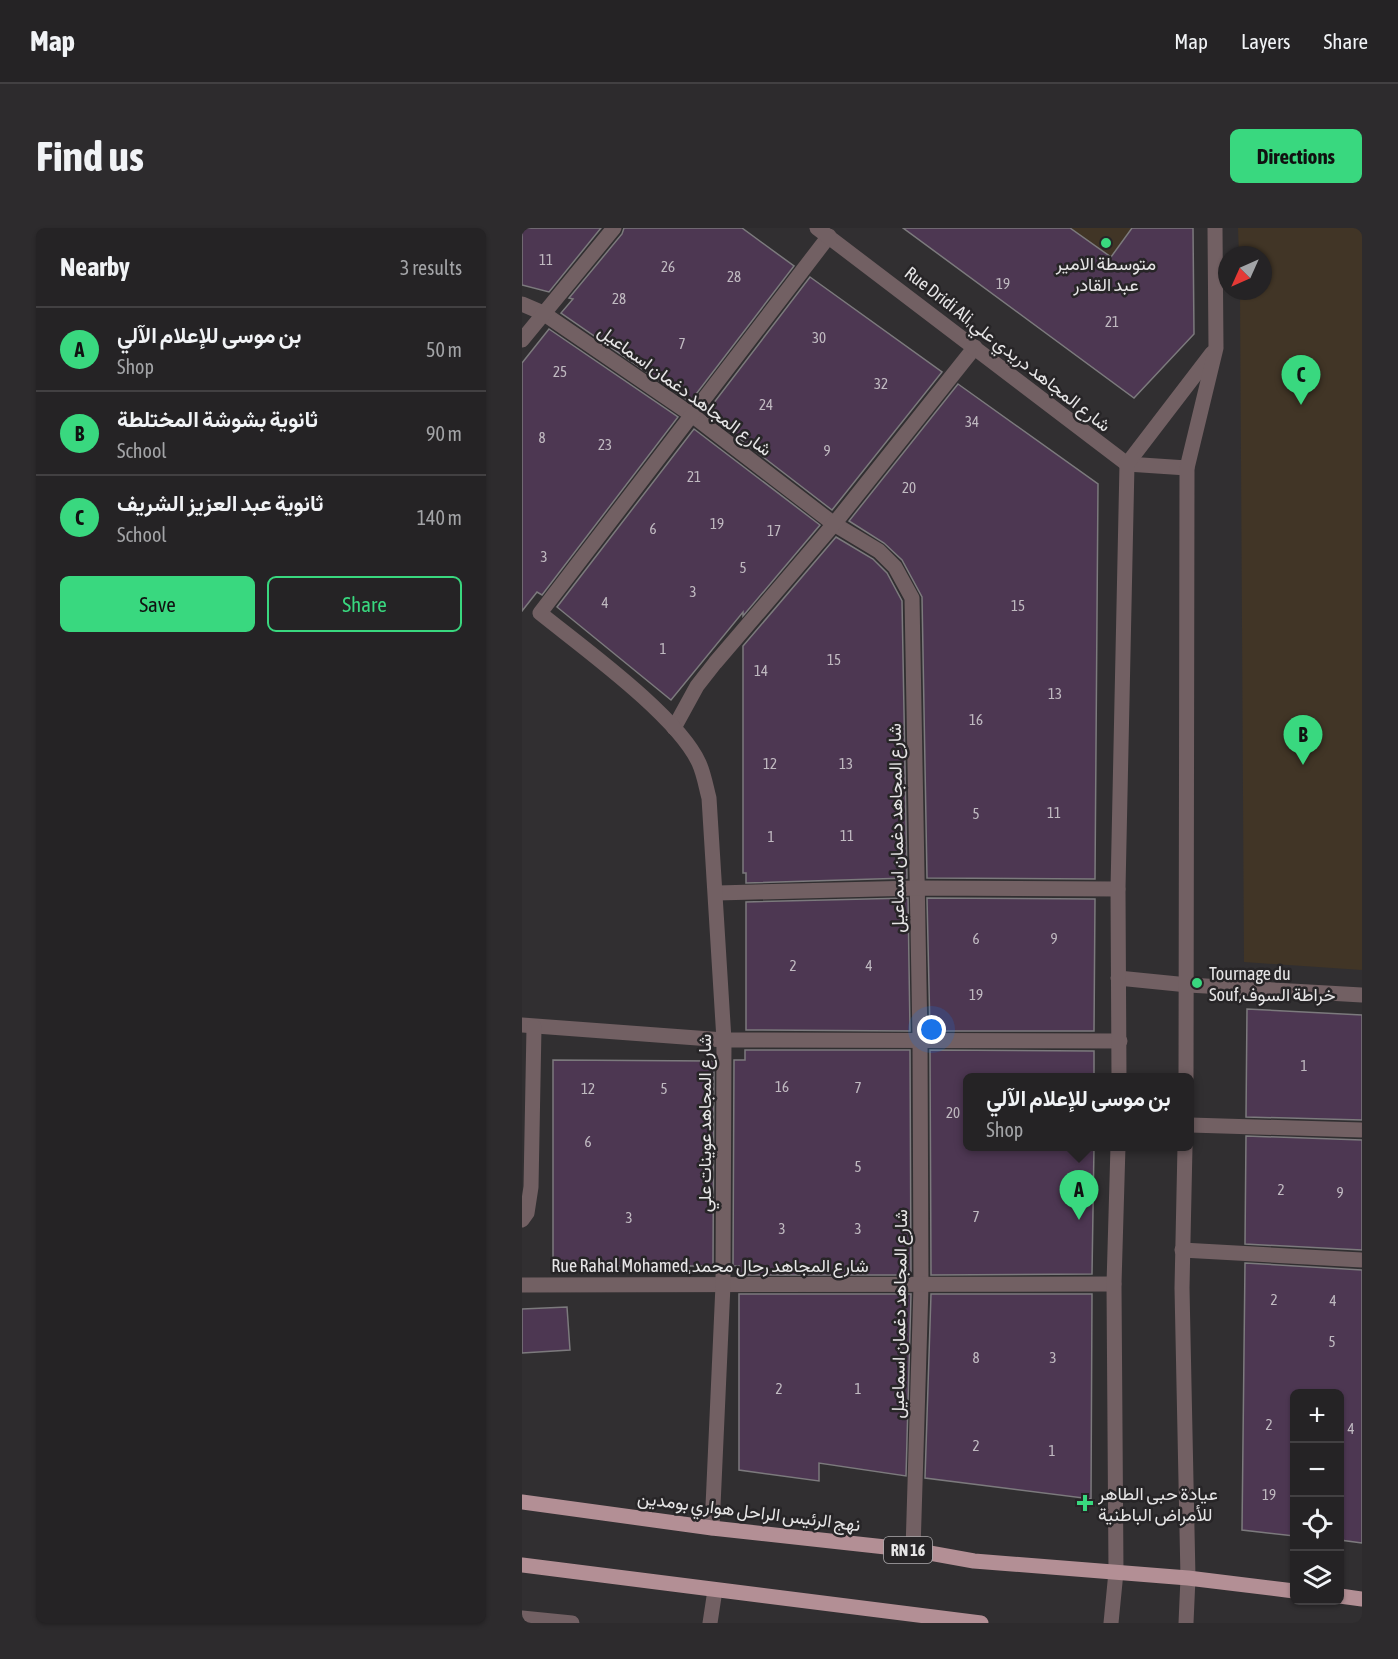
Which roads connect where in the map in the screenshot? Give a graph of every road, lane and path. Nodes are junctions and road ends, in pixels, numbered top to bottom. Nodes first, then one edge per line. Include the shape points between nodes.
1 (614, 228) edge
2 (1215, 228) edge
3 (823, 232) edge
4 (522, 304) edge
5 (543, 313) junction
6 (522, 340) edge
7 (975, 347) junction
8 (1216, 348) junction
9 (692, 415) junction
10 (1127, 464) junction
11 (1187, 468) junction
12 (834, 524) junction
13 (674, 728) junction
14 (917, 888) junction
15 (1118, 889) junction
16 (717, 893) junction
17 (1118, 978) junction
18 (1188, 985) junction
19 (1362, 995) edge
20 (528, 1026) edge
21 (920, 1039) junction
22 (724, 1040) junction
23 (1120, 1041) junction
24 (1119, 1073) edge
25 (1186, 1073) edge
26 (1194, 1125) edge
27 (1362, 1130) edge
28 (1118, 1151) edge
29 (1185, 1151) edge
30 (527, 1186) edge
31 (522, 1220) edge
32 (1182, 1250) junction
33 (1362, 1260) edge
34 (1114, 1284) junction
35 (522, 1285) edge
36 (723, 1285) junction
37 (921, 1286) junction
38 (522, 1502) edge
39 (712, 1528) junction
40 (914, 1551) junction
41 (522, 1565) edge
42 (1116, 1572) junction
43 (1188, 1578) junction
44 (715, 1590) junction
45 (1290, 1591) edge
46 (1344, 1597) edge
47 (1362, 1599) edge
48 (522, 1618) edge
49 (572, 1623) edge
50 (710, 1623) edge
51 (981, 1623) edge
52 (1111, 1623) edge
53 (1186, 1623) edge

1 - 5 street
2 - 8 street
3 - 7 street, Rue Dridi Ali,شارع المجاهد دريدي علي
3 - 9 street
4 - 5 street, شارع المجاهد دغمان اسماعيل
5 - 6 street
5 - 9 street, شارع المجاهد دغمان اسماعيل
7 - 10 street, Rue Dridi Ali,شارع المجاهد دريدي علي
7 - 12 street
8 - 10 street
8 - 11 street
9 - 12 street, شارع المجاهد دغمان اسماعيل
9 - 13 street, شارع المجاهد عوينات علي via 540,613 624,681
10 - 11 street
10 - 15 street
11 - 18 street
12 - 13 street via 715,663
12 - 14 street, شارع المجاهد دغمان اسماعيل via 888,559 912,598
13 - 16 street, شارع المجاهد عوينات علي via 699,762 710,798
14 - 15 street
14 - 16 street
14 - 21 street, شارع المجاهد دغمان اسماعيل
15 - 17 street
16 - 22 street, شارع المجاهد عوينات علي
17 - 18 street
17 - 23 street
18 - 19 street
18 - 25 street
20 - 22 street
20 - 30 street
21 - 22 street
21 - 23 street
21 - 37 street, شارع المجاهد دغمان اسماعيل
22 - 36 street, شارع المجاهد عوينات علي
23 - 24 street
26 - 27 street
28 - 34 street
29 - 32 street
30 - 31 street via 527,1214
32 - 33 street
32 - 43 street
34 - 37 street, Rue Rahal Mohamed,شارع المجاهد رحال محمد
34 - 42 street
35 - 36 street, Rue Rahal Mohamed,شارع المجاهد رحال محمد
36 - 37 street, Rue Rahal Mohamed,شارع المجاهد رحال محمد
36 - 39 street, شارع المجاهد عوينات علي
37 - 40 street, شارع المجاهد دغمان اسماعيل
38 - 39 main road, نهج الرئيس الراحل هواري بومدين / RN 16
39 - 40 main road, نهج الرئيس الراحل هواري بومدين / RN 16
40 - 42 main road, نهج الرئيس الراحل هواري بومدين / RN 16 via 974,1561
41 - 44 main road
42 - 43 main road, نهج الرئيس الراحل هواري بومدين / RN 16
42 - 52 street
43 - 45 main road, نهج الرئيس الراحل هواري بومدين / RN 16
43 - 53 street
44 - 50 street
44 - 51 main road
46 - 47 main road
48 - 49 street

